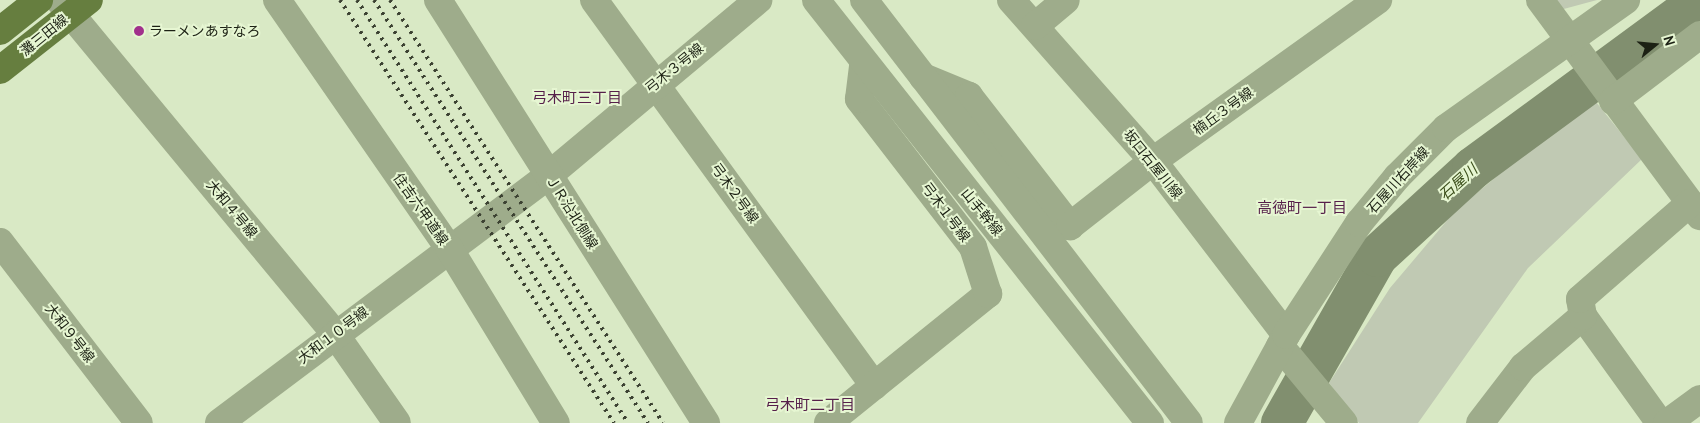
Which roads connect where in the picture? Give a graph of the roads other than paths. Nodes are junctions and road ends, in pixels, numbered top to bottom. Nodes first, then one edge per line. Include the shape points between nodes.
1 (39, 0) edge
2 (277, 0) edge
3 (438, 0) edge
4 (594, 0) edge
5 (758, 0) edge
6 (816, 0) edge
7 (864, 0) edge
8 (1011, 0) edge
9 (1066, 0) edge
10 (1378, 0) edge
11 (1540, 0) edge
12 (1626, 0) edge
13 (73, 5) edge
14 (1035, 26) junction
15 (0, 31) edge
16 (1700, 35) edge
17 (1569, 40) junction
18 (863, 64) junction
19 (0, 70) edge
20 (923, 77) junction
21 (655, 83) junction
22 (1610, 97) junction
23 (1153, 161) junction
24 (548, 175) junction
25 (1695, 209) edge
26 (0, 242) edge
27 (449, 248) junction
28 (1584, 316) junction
29 (335, 334) junction
30 (1288, 349) junction
31 (874, 386) junction
32 (1700, 399) edge
33 (1667, 422) edge
34 (139, 423) edge
35 (219, 423) edge
36 (397, 423) edge
37 (556, 423) edge
38 (706, 423) edge
39 (828, 423) edge
40 (1150, 423) edge
41 (1189, 423) edge
42 (1238, 423) edge
43 (1344, 423) edge
44 (1480, 423) edge

1 - 15 main road
2 - 27 street, 住吉六甲道線
3 - 24 street, ＪＲ沿北側線
4 - 21 street, 弓木２号線
5 - 21 street, 弓木３号線
6 - 18 street, 山手幹線
7 - 20 street
8 - 14 street, 坂口石屋川線
9 - 14 street
10 - 23 street, 楠丘３号線
11 - 17 street
12 - 17 street, 石屋川右岸線
13 - 19 main road, 灘三田線
13 - 29 street, 大和４号線
14 - 23 street, 坂口石屋川線
16 - 22 street
17 - 22 street
17 - 30 street, 石屋川右岸線 via 1446,128 1398,177 1360,223
18 - 31 street, 弓木１号線 via 859,98 973,248 988,294
18 - 40 street, 山手幹線
20 - 23 street, 楠丘３号線 via 969,96 1070,226
20 - 41 street
21 - 24 street, 弓木３号線
21 - 31 street, 弓木２号線
22 - 25 street
23 - 30 street, 坂口石屋川線
24 - 27 street, 弓木３号線
24 - 38 street, ＪＲ沿北側線
25 - 28 street via 1580,300
26 - 34 street, 大和９号線
27 - 29 street, 大和１０号線
27 - 37 street, 住吉六甲道線
28 - 33 street
28 - 44 street via 1523,367
29 - 35 street, 大和１０号線
29 - 36 street, 大和４号線
30 - 42 street, 石屋川右岸線
30 - 43 street, 坂口石屋川線
31 - 39 street, 弓木１号線
32 - 33 street

